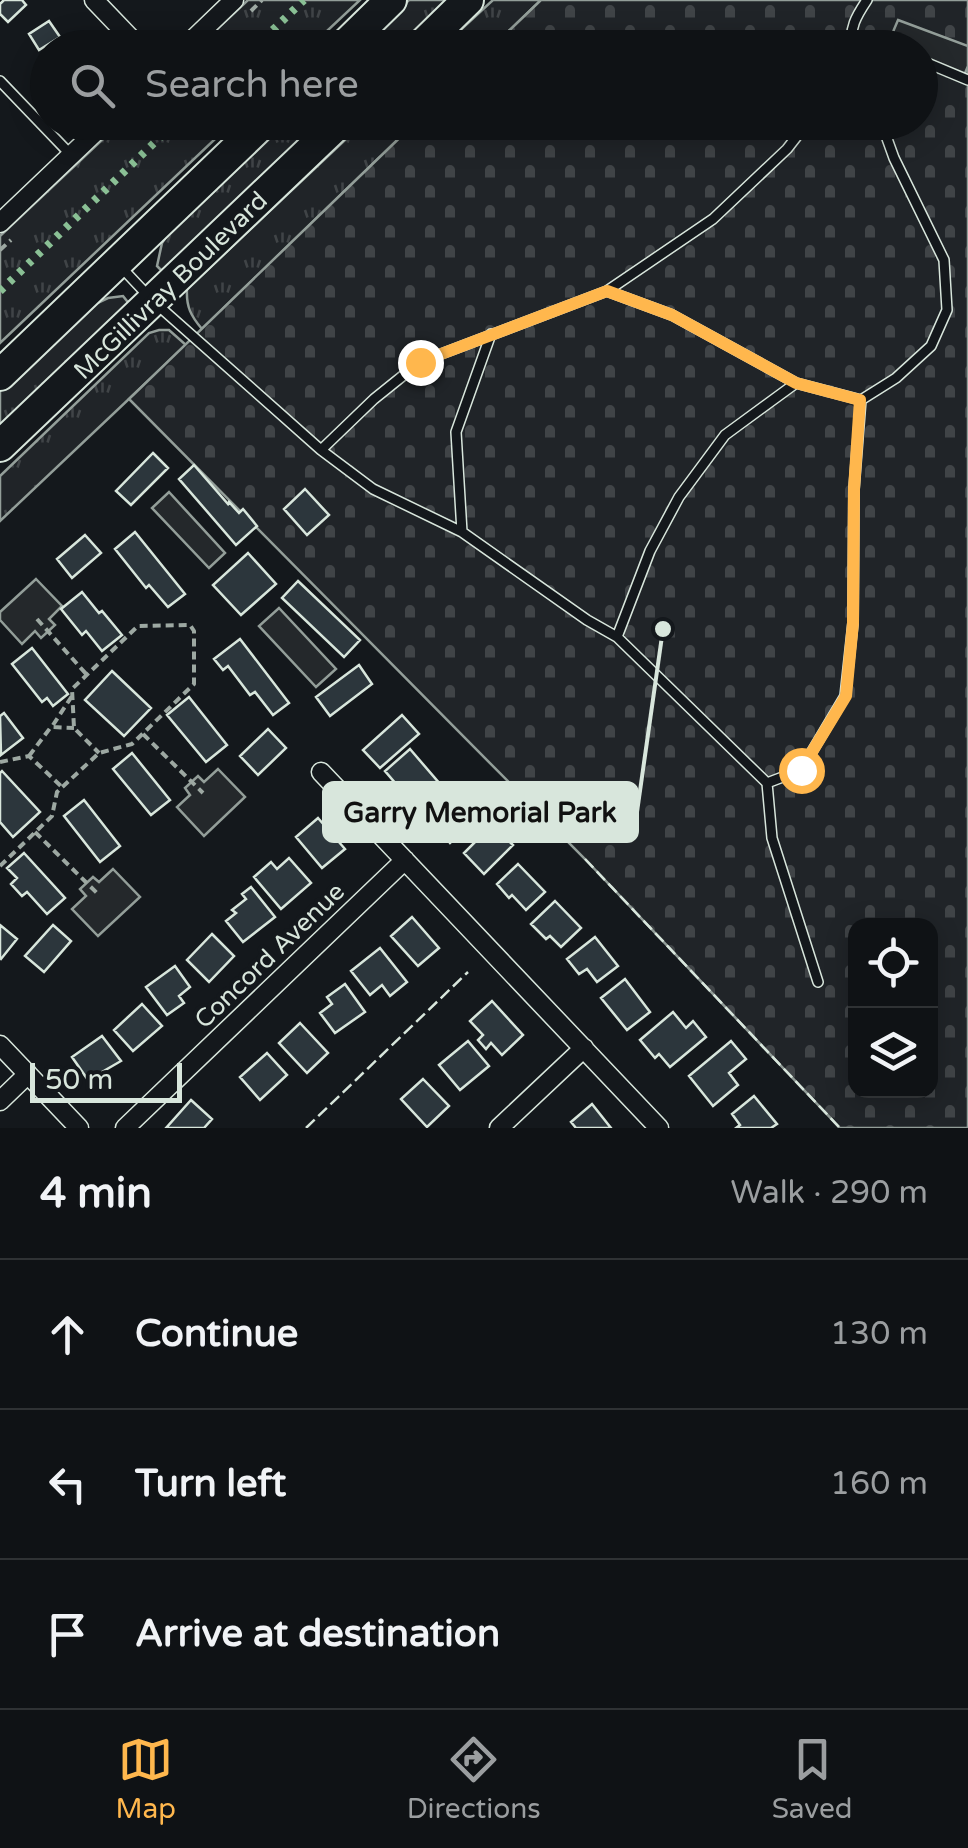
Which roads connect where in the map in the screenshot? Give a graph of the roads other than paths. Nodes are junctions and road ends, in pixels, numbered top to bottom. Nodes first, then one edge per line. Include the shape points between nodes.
1 (94, 0) edge
2 (234, 0) edge
3 (392, 0) edge
4 (468, 0) edge
5 (867, 0) edge
6 (123, 30) edge
7 (203, 30) edge
8 (361, 30) edge
9 (437, 30) edge
10 (853, 30) edge
11 (938, 68) edge
12 (968, 80) edge
13 (0, 81) edge
14 (30, 112) edge
15 (57, 140) edge
16 (87, 140) edge
17 (245, 140) edge
18 (321, 140) edge
19 (794, 140) edge
20 (888, 140) edge
21 (71, 155) junction
22 (0, 223) edge
23 (117, 263) junction
24 (607, 291) junction
25 (153, 301) junction
26 (491, 334) junction
27 (0, 375) edge
28 (796, 383) junction
29 (860, 400) junction
30 (0, 446) edge
31 (321, 450) junction
32 (462, 532) junction
33 (617, 636) junction
34 (321, 772) dead end
35 (768, 783) junction
36 (405, 860) junction
37 (818, 982) dead end
38 (0, 1045) edge
39 (584, 1048) junction
40 (28, 1074) junction
41 (0, 1102) edge
42 (79, 1128) edge
43 (124, 1128) edge
44 (499, 1128) edge
45 (659, 1128) edge

1 - 6 street
2 - 7 street
3 - 8 main road
4 - 9 main road
5 - 10 lane
11 - 12 lane
13 - 14 lane
15 - 21 lane
16 - 21 street
17 - 23 main road, McGillivray Boulevard
18 - 25 main road, McGillivray Boulevard
19 - 24 lane via 713,220
20 - 29 lane via 944,260 947,310 931,346
21 - 22 street
23 - 25 lane
23 - 27 main road, McGillivray Boulevard
24 - 26 lane
24 - 28 lane via 672,315
25 - 30 main road, McGillivray Boulevard
25 - 31 lane
26 - 31 lane via 420,362
26 - 32 lane via 456,432
28 - 29 lane
28 - 33 lane via 725,435 678,497
29 - 35 lane via 846,696 801,770
31 - 32 lane via 373,489
32 - 33 lane
33 - 35 lane
34 - 36 street
35 - 37 lane via 772,838
36 - 39 street
36 - 43 street, Concord Avenue
38 - 40 street
39 - 44 street
39 - 45 street
40 - 41 street
40 - 42 street

